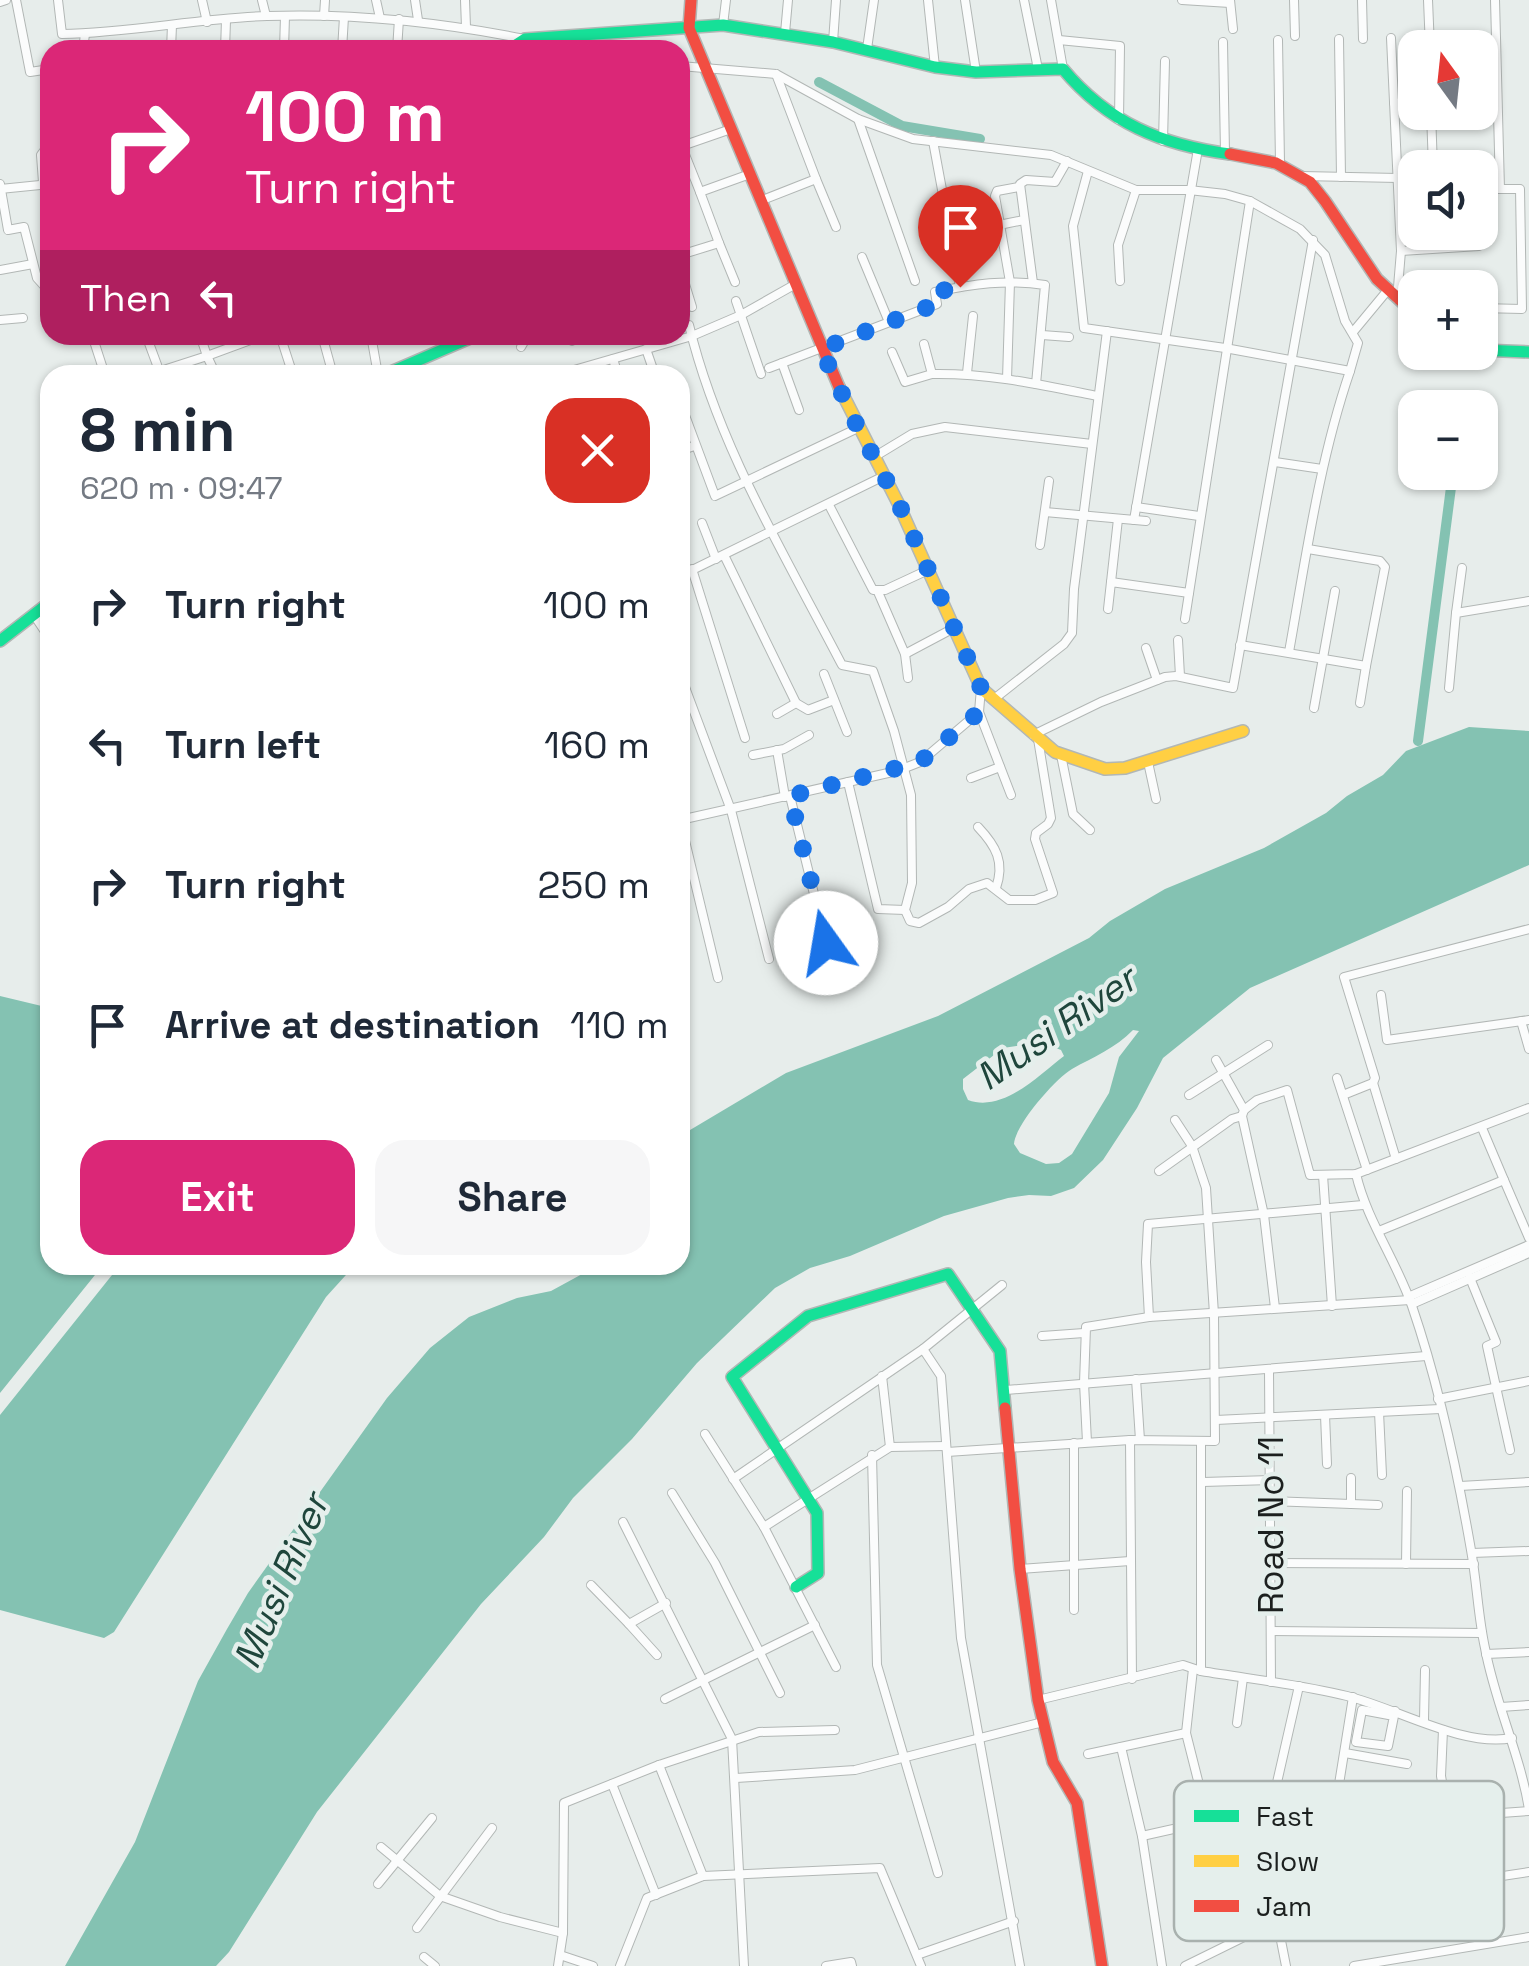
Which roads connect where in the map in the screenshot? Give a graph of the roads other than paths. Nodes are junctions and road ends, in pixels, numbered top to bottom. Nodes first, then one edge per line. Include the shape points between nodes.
1 (16, 0) edge
2 (58, 0) edge
3 (202, 0) edge
4 (262, 0) edge
5 (325, 0) edge
6 (376, 0) edge
7 (415, 0) edge
8 (465, 0) edge
9 (691, 0) edge
10 (726, 0) edge
11 (788, 0) edge
12 (836, 0) edge
13 (874, 0) edge
14 (928, 0) edge
15 (965, 0) edge
16 (1024, 0) edge
17 (1051, 0) edge
18 (1182, 0) edge
19 (1294, 0) edge
20 (1362, 0) edge
21 (1428, 0) edge
22 (1495, 0) edge
23 (1230, 1) edge
24 (266, 16) junction
25 (286, 16) junction
26 (324, 16) junction
27 (344, 17) junction
28 (380, 18) junction
29 (226, 20) junction
30 (399, 20) junction
31 (418, 20) junction
32 (207, 22) junction
33 (172, 25) junction
34 (723, 25) junction
35 (466, 27) junction
36 (1232, 29) dead end
37 (1429, 30) edge
38 (1496, 30) edge
39 (691, 32) junction
40 (785, 33) junction
41 (85, 34) junction
42 (1296, 36) dead end
43 (1391, 38) dead end
44 (526, 39) joint
45 (1363, 39) dead end
46 (84, 40) edge
47 (171, 40) edge
48 (226, 40) edge
49 (285, 40) edge
50 (343, 40) edge
51 (398, 40) edge
52 (1058, 40) junction
53 (1278, 40) dead end
54 (1339, 40) dead end
55 (833, 42) junction
56 (1223, 42) dead end
57 (867, 50) junction
58 (702, 61) junction
59 (1165, 61) dead end
60 (690, 64) edge
61 (935, 67) junction
62 (1038, 69) junction
63 (1063, 69) junction
64 (40, 70) edge
65 (976, 72) junction
66 (776, 74) junction
67 (1394, 103) junction
68 (1398, 103) edge
69 (858, 119) junction
70 (1119, 120) junction
71 (1498, 122) edge
72 (731, 129) junction
73 (690, 141) edge
74 (933, 141) junction
75 (1163, 142) junction
76 (1198, 149) junction
77 (1224, 152) junction
78 (1067, 161) junction
79 (1280, 164) junction
80 (690, 167) edge
81 (1088, 171) junction
82 (750, 174) junction
83 (1302, 176) junction
84 (1341, 176) junction
85 (1398, 178) joint
86 (816, 179) junction
87 (40, 184) edge
88 (1189, 186) junction
89 (1019, 187) junction
90 (0, 188) edge
91 (1500, 189) joint
92 (1136, 190) junction
93 (700, 192) junction
94 (760, 201) junction
95 (1250, 201) junction
96 (1024, 220) junction
97 (999, 224) junction
98 (836, 227) dead end
99 (1313, 240) junction
100 (719, 243) junction
101 (1416, 250) edge
102 (1400, 251) joint
103 (690, 252) edge
104 (862, 257) dead end
105 (33, 264) junction
106 (0, 270) edge
107 (1400, 270) edge
108 (915, 280) dead end
109 (40, 281) edge
110 (1120, 281) dead end
111 (735, 282) dead end
112 (1010, 282) junction
113 (1033, 283) junction
114 (794, 285) junction
115 (960, 287) junction
116 (1398, 299) edge
117 (690, 300) edge
118 (736, 301) dead end
119 (1398, 302) edge
120 (692, 307) dead end
121 (1498, 308) edge
122 (741, 316) junction
123 (974, 316) dead end
124 (23, 318) dead end
125 (0, 320) edge
126 (889, 322) junction
127 (690, 329) edge
128 (1356, 330) junction
129 (1107, 331) junction
130 (1042, 335) junction
131 (692, 336) junction
132 (1069, 337) dead end
133 (1164, 339) junction
134 (924, 344) dead end
135 (203, 345) edge
136 (237, 345) edge
137 (453, 345) edge
138 (662, 345) edge
139 (1225, 348) junction
140 (821, 349) junction
141 (646, 350) junction
142 (1498, 351) edge
143 (892, 352) dead end
144 (1529, 352) edge
145 (207, 356) junction
146 (1293, 359) junction
147 (613, 360) junction
148 (782, 363) junction
149 (182, 365) edge
150 (211, 365) edge
151 (405, 365) edge
152 (598, 365) edge
153 (615, 365) edge
154 (651, 365) edge
155 (1350, 370) junction
156 (968, 373) junction
157 (932, 374) junction
158 (1007, 378) junction
159 (1036, 384) junction
160 (1097, 396) junction
161 (798, 410) dead end
162 (858, 428) junction
163 (690, 433) edge
164 (1092, 444) junction
165 (694, 446) junction
166 (690, 448) edge
167 (874, 456) junction
168 (1275, 462) junction
169 (1322, 469) junction
170 (884, 476) junction
171 (746, 482) junction
172 (1050, 482) dead end
173 (830, 504) junction
174 (1136, 508) junction
175 (1045, 512) junction
176 (1084, 516) junction
177 (1199, 516) junction
178 (1118, 519) junction
179 (1134, 520) junction
180 (1146, 521) dead end
181 (702, 523) dead end
182 (772, 532) junction
183 (1040, 545) dead end
184 (1308, 549) junction
185 (720, 557) junction
186 (1462, 568) dead end
187 (692, 569) joint
188 (928, 570) junction
189 (1111, 582) junction
190 (1335, 591) dead end
191 (878, 592) junction
192 (1189, 592) junction
193 (1529, 601) edge
194 (1108, 609) dead end
195 (40, 610) edge
196 (1456, 613) junction
197 (34, 615) junction
198 (1185, 620) dead end
199 (40, 626) edge
200 (954, 628) junction
201 (0, 640) edge
202 (1178, 640) dead end
203 (1240, 644) junction
204 (1146, 648) dead end
205 (1289, 652) junction
206 (904, 654) junction
207 (1323, 658) junction
208 (1366, 666) junction
209 (824, 674) dead end
210 (1180, 676) junction
211 (908, 678) dead end
212 (1157, 680) junction
213 (981, 688) junction
214 (1449, 688) dead end
215 (994, 699) junction
216 (834, 700) junction
217 (796, 703) junction
218 (1360, 703) dead end
219 (690, 708) edge
220 (1314, 708) dead end
221 (979, 712) junction
222 (777, 714) dead end
223 (1243, 730) dead end
224 (847, 732) dead end
225 (808, 735) dead end
226 (1036, 737) junction
227 (745, 738) dead end
228 (777, 750) junction
229 (753, 755) dead end
230 (1061, 755) junction
231 (1148, 762) junction
232 (1000, 766) junction
233 (904, 768) junction
234 (971, 778) dead end
235 (848, 782) junction
236 (1011, 795) dead end
237 (788, 797) junction
238 (1156, 799) dead end
239 (731, 810) junction
240 (690, 818) edge
241 (978, 827) dead end
242 (1090, 830) dead end
243 (690, 862) edge
244 (996, 888) junction
245 (905, 910) junction
246 (1529, 928) edge
247 (826, 943) dead end
248 (770, 959) dead end
249 (718, 978) dead end
250 (1382, 995) dead end
251 (1525, 1020) edge
252 (1268, 1045) dead end
253 (1529, 1048) edge
254 (1216, 1060) dead end
255 (1224, 1072) junction
256 (1337, 1078) dead end
257 (1373, 1083) junction
258 (1188, 1095) dead end
259 (1343, 1095) junction
260 (1529, 1108) edge
261 (1243, 1113) junction
262 (1175, 1120) dead end
263 (1482, 1128) junction
264 (1192, 1146) junction
265 (1396, 1159) junction
266 (1367, 1170) junction
267 (1159, 1172) dead end
268 (1356, 1174) junction
269 (1323, 1175) junction
270 (1504, 1180) junction
271 (1363, 1205) junction
272 (1326, 1210) junction
273 (1264, 1215) junction
274 (1207, 1220) junction
275 (1379, 1231) junction
276 (1529, 1241) edge
277 (1529, 1253) edge
278 (1470, 1278) junction
279 (1002, 1285) dead end
280 (1410, 1300) junction
281 (1332, 1306) junction
282 (1275, 1308) junction
283 (972, 1312) junction
284 (1214, 1314) junction
285 (1149, 1317) junction
286 (1084, 1333) junction
287 (1042, 1336) dead end
288 (923, 1349) junction
289 (1426, 1356) junction
290 (1269, 1368) junction
291 (1215, 1372) junction
292 (882, 1376) junction
293 (1136, 1379) junction
294 (1529, 1381) edge
295 (1084, 1383) junction
296 (1498, 1386) junction
297 (1006, 1390) junction
298 (1439, 1404) junction
299 (1379, 1412) junction
300 (1325, 1415) junction
301 (1271, 1417) junction
302 (1216, 1420) junction
303 (706, 1434) dead end
304 (1135, 1440) junction
305 (1202, 1441) junction
306 (1087, 1442) junction
307 (1074, 1443) junction
308 (1011, 1446) junction
309 (890, 1447) junction
310 (779, 1448) junction
311 (947, 1449) junction
312 (1510, 1450) dead end
313 (872, 1455) junction
314 (1327, 1464) dead end
315 (1382, 1475) dead end
316 (1351, 1478) dead end
317 (733, 1479) junction
318 (1271, 1480) junction
319 (1203, 1482) junction
320 (1529, 1482) edge
321 (1460, 1486) junction
322 (1407, 1490) dead end
323 (672, 1493) dead end
324 (810, 1498) junction
325 (1270, 1501) junction
326 (1351, 1504) junction
327 (1378, 1505) dead end
328 (622, 1522) dead end
329 (764, 1527) junction
330 (1529, 1551) edge
331 (1472, 1553) junction
332 (1130, 1561) junction
333 (1074, 1563) junction
334 (1271, 1564) junction
335 (1406, 1564) junction
336 (1474, 1564) junction
337 (1020, 1569) junction
338 (590, 1585) dead end
339 (796, 1587) junction
340 (666, 1603) junction
341 (1074, 1610) dead end
342 (629, 1624) junction
343 (816, 1625) junction
344 (1271, 1631) junction
345 (1482, 1633) junction
346 (761, 1652) junction
347 (1529, 1652) edge
348 (657, 1654) dead end
349 (1486, 1654) junction
350 (836, 1667) dead end
351 (1197, 1670) junction
352 (1425, 1670) dead end
353 (1244, 1678) junction
354 (704, 1679) junction
355 (1132, 1679) junction
356 (1272, 1682) junction
357 (1298, 1686) junction
358 (780, 1693) dead end
359 (1353, 1697) junction
360 (665, 1698) dead end
361 (1038, 1700) junction
362 (1529, 1705) edge
363 (1501, 1707) junction
364 (1394, 1714) junction
365 (1355, 1716) junction
366 (1424, 1720) junction
367 (1043, 1722) junction
368 (1237, 1723) dead end
369 (835, 1730) dead end
370 (1443, 1730) junction
371 (1186, 1733) junction
372 (978, 1736) junction
373 (1512, 1738) junction
374 (732, 1739) junction
375 (1121, 1747) junction
376 (1345, 1753) junction
377 (1088, 1754) dead end
378 (906, 1757) junction
379 (1407, 1764) dead end
380 (659, 1766) junction
381 (736, 1778) junction
382 (1198, 1781) edge
383 (1277, 1781) edge
384 (1340, 1781) edge
385 (1442, 1781) edge
386 (612, 1784) junction
387 (1528, 1801) edge
388 (1529, 1810) edge
389 (1504, 1812) edge
390 (432, 1818) dead end
391 (492, 1828) dead end
392 (1174, 1829) edge
393 (1142, 1836) junction
394 (381, 1847) dead end
395 (398, 1860) junction
396 (1529, 1872) edge
397 (938, 1873) dead end
398 (703, 1876) junction
399 (741, 1876) junction
400 (1504, 1876) edge
401 (378, 1884) dead end
402 (656, 1894) junction
403 (440, 1896) junction
404 (1014, 1921) junction
405 (416, 1928) dead end
406 (563, 1933) junction
407 (1529, 1937) edge
408 (1236, 1941) edge
409 (1282, 1941) edge
410 (560, 1955) junction
411 (916, 1955) junction
412 (424, 1957) dead end
413 (436, 1966) edge
414 (558, 1966) edge
415 (593, 1966) edge
416 (620, 1966) edge
417 (744, 1966) edge
418 (826, 1966) edge
419 (852, 1966) edge
420 (921, 1966) edge
421 (1020, 1966) edge
422 (1102, 1966) edge
423 (1162, 1966) edge
424 (1185, 1966) edge
425 (1286, 1966) edge
426 (1354, 1966) edge

1 - 64 street via 30,72
2 - 41 street via 62,34
3 - 32 street
4 - 24 street
5 - 26 street
6 - 28 street
7 - 31 street
8 - 35 street
9 - 39 street
10 - 34 street
11 - 40 street
12 - 55 street
13 - 57 street
14 - 61 street
15 - 65 street
16 - 62 street
17 - 52 street
18 - 23 street
19 - 42 street
20 - 45 street
21 - 37 street
22 - 38 street
23 - 36 street
24 - 25 street
24 - 29 street
25 - 26 street
25 - 49 street
26 - 27 street
27 - 28 street
27 - 50 street
28 - 30 street
29 - 32 street
29 - 48 street
30 - 31 street
30 - 51 street
31 - 35 street
32 - 33 street
33 - 41 street
33 - 47 street
34 - 39 street
34 - 40 street
35 - 44 street
39 - 44 street
39 - 58 street
40 - 55 street
41 - 46 street
43 - 67 street
52 - 63 street
52 - 70 street via 1120,46
53 - 79 street
54 - 84 street
55 - 57 street
56 - 77 street
57 - 61 street
58 - 60 street
58 - 66 street
58 - 72 street
59 - 75 street
61 - 65 street
62 - 63 street
62 - 65 street
63 - 70 street
66 - 69 street
66 - 86 street
67 - 68 street
67 - 85 street
69 - 74 street
69 - 108 street
70 - 75 street
71 - 91 street
72 - 73 street
72 - 82 street
74 - 78 street
74 - 115 street
75 - 76 street
76 - 77 street
76 - 88 street
77 - 79 street
78 - 81 street
78 - 89 street via 1055,182 1026,180
79 - 83 street
80 - 93 street
81 - 92 street
81 - 129 street via 1073,226 1084,328
82 - 93 street
82 - 94 street
83 - 84 street
83 - 116 street
84 - 85 street
86 - 94 street
86 - 98 street
87 - 90 street
88 - 92 street
88 - 95 street
88 - 133 street
89 - 96 street
89 - 97 street via 996,193
90 - 105 street via 8,230 24,227
91 - 121 street via 1520,189 1522,309
92 - 110 street via 1118,245
93 - 100 street
94 - 114 street
95 - 99 street
95 - 139 street
96 - 97 street
96 - 113 street
97 - 112 street
99 - 128 street via 1330,268 1345,321
99 - 146 street
100 - 103 street
100 - 111 street
101 - 102 street
102 - 107 street
104 - 126 street
105 - 106 street
105 - 109 street
112 - 113 street
112 - 115 street
112 - 158 street
113 - 130 street via 1045,285
114 - 122 street
114 - 140 street
115 - 126 street via 935,292 936,304
117 - 120 street
118 - 122 street
119 - 128 street via 1370,312
122 - 131 street
122 - 148 street via 765,371
123 - 156 street
124 - 125 street
126 - 140 street
127 - 131 street
128 - 155 street
129 - 133 street
129 - 160 street
130 - 132 street
130 - 159 street
131 - 171 street
133 - 139 street
133 - 174 street
134 - 157 street
135 - 145 street
136 - 145 street
137 - 151 street
138 - 141 street
139 - 146 street
139 - 177 street
140 - 148 street
140 - 162 street
141 - 147 street
141 - 154 street
142 - 144 street
143 - 157 street via 905,382
145 - 149 street
145 - 150 street
146 - 155 street
146 - 168 street
147 - 152 street
147 - 153 street
148 - 161 street
155 - 169 street
156 - 157 street
156 - 158 street
158 - 159 street
159 - 160 street
160 - 164 street
162 - 167 street
162 - 171 street
163 - 165 street
164 - 167 street via 945,426 912,434
164 - 176 street
165 - 166 street
165 - 171 street via 715,496
167 - 170 street
168 - 169 street
168 - 203 street
169 - 184 street
170 - 173 street
170 - 188 street
171 - 182 street
172 - 175 street
173 - 182 street
173 - 191 street
174 - 177 street
174 - 179 street
175 - 176 street
175 - 183 street
176 - 178 street
176 - 215 street via 1071,637
177 - 192 street
178 - 179 street
178 - 189 street
179 - 180 street
181 - 185 street
182 - 185 street
182 - 233 street via 842,665 874,671
184 - 205 street
184 - 208 street via 1385,567
185 - 187 street
185 - 217 street
186 - 196 street
187 - 227 street
188 - 191 street
188 - 200 street
189 - 192 street
189 - 194 street
190 - 207 street
191 - 206 street
192 - 198 street
193 - 196 street
195 - 197 street
196 - 214 street
197 - 199 street
197 - 201 street
200 - 206 street
200 - 213 street
202 - 210 street
203 - 205 street
203 - 210 street via 1232,688
204 - 212 street
205 - 207 street
206 - 211 street
207 - 208 street
207 - 220 street
208 - 218 street
209 - 216 street
210 - 212 street
212 - 226 street
213 - 215 street
213 - 221 street
215 - 226 street
216 - 217 street via 808,710
216 - 224 street
217 - 222 street
219 - 239 street
221 - 232 street
221 - 233 street
223 - 231 street
225 - 228 street
226 - 230 street
226 - 244 street via 1050,818 1035,840 1054,889 1044,898 1020,901
228 - 229 street
228 - 237 street
230 - 231 street via 1105,769
230 - 242 street via 1073,814
231 - 238 street
232 - 234 street
232 - 236 street
233 - 235 street
233 - 245 street via 912,804 912,883
235 - 237 street
235 - 245 street via 878,908
237 - 239 street
237 - 247 street
239 - 240 street
239 - 248 street
241 - 244 street via 1001,865
243 - 249 street
244 - 245 street via 977,885 919,923
246 - 257 street via 1344,977
250 - 251 street via 1387,1040
251 - 253 street
252 - 255 street
254 - 255 street
255 - 258 street
255 - 261 street
256 - 259 street
257 - 259 street
257 - 265 street
259 - 266 street
260 - 263 street
261 - 264 street
261 - 269 street via 1286,1090 1310,1175
261 - 273 street
262 - 264 street
263 - 265 street
263 - 270 street
264 - 267 street
264 - 274 street via 1206,1188
265 - 266 street
266 - 268 street
268 - 269 street
268 - 271 street
269 - 272 street
270 - 275 street
270 - 276 street
271 - 272 street
271 - 275 street
272 - 273 street
272 - 281 street
273 - 274 street
273 - 282 street
274 - 284 street
274 - 285 street via 1146,1227
275 - 280 street
276 - 280 street
277 - 278 street
278 - 280 street
278 - 296 street via 1496,1342 1487,1346
279 - 283 street
280 - 281 street
280 - 289 street
281 - 282 street
282 - 284 street
283 - 288 street
283 - 297 street via 1000,1351
283 - 310 street via 948,1274 808,1316 732,1377
284 - 285 street
284 - 291 street
285 - 286 street via 1090,1326
286 - 287 street
286 - 295 street
288 - 292 street
288 - 311 street via 940,1376
289 - 290 street
289 - 298 street
290 - 291 street
290 - 301 street, Road No 11
291 - 293 street
291 - 302 street
292 - 309 street
292 - 310 street
293 - 295 street
293 - 304 street
294 - 296 street
295 - 297 street
295 - 306 street
296 - 298 street
296 - 312 street
297 - 308 street
298 - 299 street
298 - 321 street
299 - 300 street
299 - 315 street
300 - 301 street
300 - 314 street
301 - 302 street
301 - 318 street, Road No 11
302 - 305 street via 1215,1441
303 - 317 street
304 - 305 street
304 - 306 street
304 - 332 street
305 - 319 street
306 - 307 street
307 - 308 street
307 - 333 street
308 - 311 street
308 - 337 street
309 - 311 street
309 - 313 street
310 - 317 street
310 - 324 street
311 - 372 street via 961,1638
313 - 324 street
313 - 378 street via 878,1665
316 - 326 street
317 - 329 street
318 - 319 street
318 - 325 street, Road No 11
319 - 351 street
320 - 321 street
321 - 331 street
322 - 335 street
323 - 346 street
324 - 329 street
324 - 339 street via 817,1513 818,1574
325 - 326 street
325 - 334 street, Road No 11
326 - 327 street
328 - 340 street
329 - 339 street
330 - 331 street
331 - 336 street
332 - 333 street
332 - 355 street
333 - 337 street
333 - 341 street
334 - 335 street
334 - 344 street, Road No 11
335 - 336 street
336 - 345 street
337 - 361 street
338 - 342 street
339 - 343 street
340 - 342 street
340 - 354 street
342 - 348 street
343 - 346 street
343 - 350 street
344 - 345 street
344 - 356 street, Road No 11
345 - 349 street
346 - 354 street
346 - 358 street
347 - 349 street
349 - 363 street
351 - 353 street
351 - 355 street via 1183,1665
351 - 371 street
352 - 366 street
353 - 356 street
353 - 368 street
354 - 360 street
354 - 374 street
355 - 361 street
356 - 357 street
357 - 359 street
357 - 383 street
359 - 364 street
359 - 365 street
361 - 367 street
362 - 363 street
363 - 373 street
364 - 365 street via 1364,1710
364 - 365 street via 1386,1748 1356,1742
364 - 366 street
365 - 376 street
366 - 370 street
367 - 372 street
367 - 422 street via 1053,1762 1077,1804
369 - 374 street
370 - 373 street via 1493,1742
370 - 385 street
371 - 375 street
371 - 382 street
372 - 378 street
372 - 404 street
373 - 387 street
374 - 380 street
374 - 381 street
375 - 377 street
375 - 393 street
376 - 379 street
376 - 384 street
378 - 381 street via 854,1770
378 - 397 street
380 - 386 street
380 - 398 street
381 - 399 street
386 - 402 street
386 - 406 street via 564,1803
387 - 388 street
388 - 389 street
390 - 395 street
391 - 403 street
392 - 393 street
393 - 423 street
394 - 395 street
395 - 401 street
395 - 403 street
396 - 400 street
398 - 399 street
398 - 402 street
399 - 411 street via 880,1868
399 - 417 street
402 - 416 street via 647,1898
403 - 405 street
403 - 406 street
404 - 411 street
404 - 421 street
406 - 410 street
407 - 426 street
408 - 424 street
409 - 425 street
410 - 414 street
410 - 415 street
411 - 420 street
412 - 413 street
418 - 419 street

